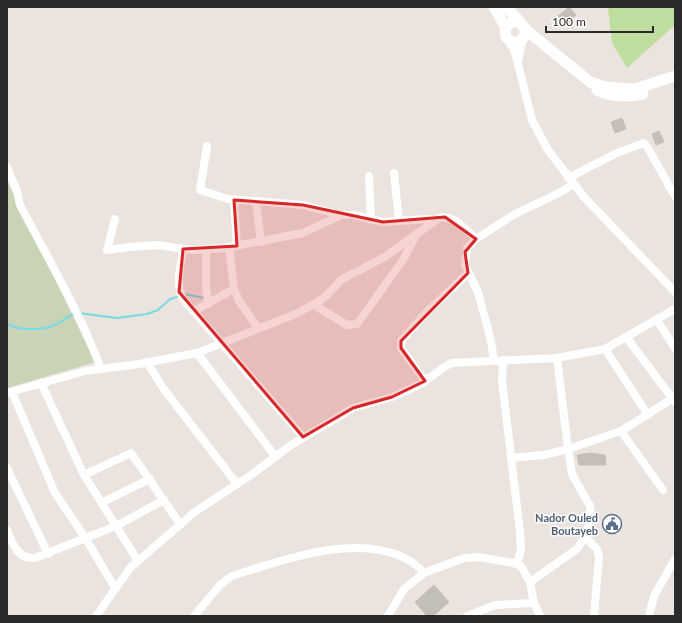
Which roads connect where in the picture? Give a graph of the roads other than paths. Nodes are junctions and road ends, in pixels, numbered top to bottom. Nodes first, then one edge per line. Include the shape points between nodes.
1 (494, 7) edge
2 (506, 7) edge
3 (506, 28) junction
4 (523, 32) junction
5 (510, 41) junction
6 (518, 62) junction
7 (675, 76) edge
8 (675, 84) edge
9 (207, 146) dead end
10 (7, 167) edge
11 (394, 173) dead end
12 (369, 176) dead end
13 (571, 181) junction
14 (675, 196) edge
15 (234, 200) junction
16 (256, 201) junction
17 (341, 215) junction
18 (115, 220) dead end
19 (371, 220) junction
20 (435, 220) junction
21 (399, 221) junction
22 (415, 236) junction
23 (476, 238) junction
24 (261, 242) junction
25 (233, 247) junction
26 (183, 248) junction
27 (206, 250) junction
28 (468, 273) junction
29 (234, 289) junction
30 (675, 292) edge
31 (208, 304) junction
32 (314, 304) junction
33 (675, 309) edge
34 (194, 311) junction
35 (656, 319) junction
36 (258, 328) junction
37 (626, 338) junction
38 (223, 343) junction
39 (675, 348) edge
40 (604, 349) junction
41 (197, 353) junction
42 (557, 358) junction
43 (494, 360) junction
44 (503, 360) junction
45 (147, 362) junction
46 (101, 369) junction
47 (425, 381) junction
48 (41, 383) junction
49 (10, 392) edge
50 (674, 400) edge
51 (648, 415) junction
52 (621, 431) junction
53 (303, 437) junction
54 (568, 449) junction
55 (275, 456) junction
56 (511, 458) junction
57 (7, 468) edge
58 (84, 475) junction
59 (150, 479) junction
60 (237, 484) junction
61 (663, 490) dead end
62 (164, 500) junction
63 (101, 503) junction
64 (180, 524) junction
65 (116, 526) junction
66 (7, 530) edge
67 (585, 537) junction
68 (86, 539) junction
69 (48, 554) junction
70 (675, 558) edge
71 (138, 560) junction
72 (517, 564) junction
73 (424, 573) junction
74 (530, 582) junction
75 (115, 588) junction
76 (534, 603) junction
77 (480, 613) edge
78 (96, 616) edge
79 (194, 616) edge
80 (388, 616) edge
81 (467, 616) edge
82 (540, 616) edge
83 (594, 616) edge
84 (649, 616) edge

1 - 3 street
2 - 4 street
3 - 4 street via 510,23
3 - 5 street via 505,35
4 - 5 street via 516,42
4 - 6 street
4 - 7 street via 590,82 605,87 635,89
4 - 8 street via 577,79 605,93 628,96
5 - 6 street
6 - 13 street via 526,102 536,129
9 - 15 street via 200,190
10 - 46 street via 20,205 77,313
11 - 21 street
12 - 19 street
13 - 14 street via 618,153 644,143
13 - 23 street via 563,191 515,214
13 - 30 street
15 - 16 street
15 - 25 street
16 - 17 street via 303,205
16 - 24 street
17 - 19 street via 354,215
17 - 24 street via 303,233
18 - 26 street via 107,250 148,245
19 - 21 street
20 - 21 street
20 - 22 street
20 - 23 street via 445,217 453,220
22 - 32 street via 386,256 341,280 324,298
22 - 32 street via 403,260 357,324 347,325
23 - 28 street via 467,248 465,255
24 - 25 street
25 - 27 street
25 - 29 street
26 - 27 street
26 - 34 street via 179,292
27 - 31 street
28 - 43 street via 478,292
28 - 47 street via 401,341 401,348
29 - 31 street
29 - 36 street via 239,301
31 - 34 street
32 - 36 street
33 - 35 street
34 - 38 street
35 - 37 street
35 - 39 street
36 - 38 street
37 - 40 street
37 - 50 street
38 - 41 street
38 - 53 street
40 - 42 street
40 - 51 street
41 - 45 street
41 - 55 street
42 - 44 street
42 - 54 street
43 - 44 street
43 - 47 street via 452,363
44 - 56 street via 502,381
45 - 46 street
45 - 60 street
46 - 48 street
47 - 53 street via 392,397 352,408
48 - 49 street
48 - 58 street
49 - 68 street via 55,493
50 - 51 street
51 - 52 street
52 - 54 street
52 - 61 street
53 - 55 street
54 - 56 street via 544,455
54 - 67 street via 572,474 586,496 592,513
55 - 60 street
56 - 72 street via 520,543
57 - 69 street
58 - 59 street via 130,453
58 - 63 street
59 - 62 street
59 - 63 street
60 - 64 street
62 - 64 street
62 - 65 street
63 - 65 street
64 - 71 street
65 - 68 street
65 - 71 street
66 - 69 street via 15,550 24,557 35,558
67 - 74 street via 574,553
67 - 83 street via 597,549 599,557
68 - 69 street
68 - 75 street
70 - 84 street via 654,596
71 - 75 street
72 - 73 street via 470,557
72 - 74 street via 521,566
73 - 79 street via 412,561 377,550 353,547 329,549 232,576 221,584
73 - 80 street via 404,589
74 - 76 street
75 - 78 street
76 - 77 street via 495,605
76 - 82 street
77 - 81 street

